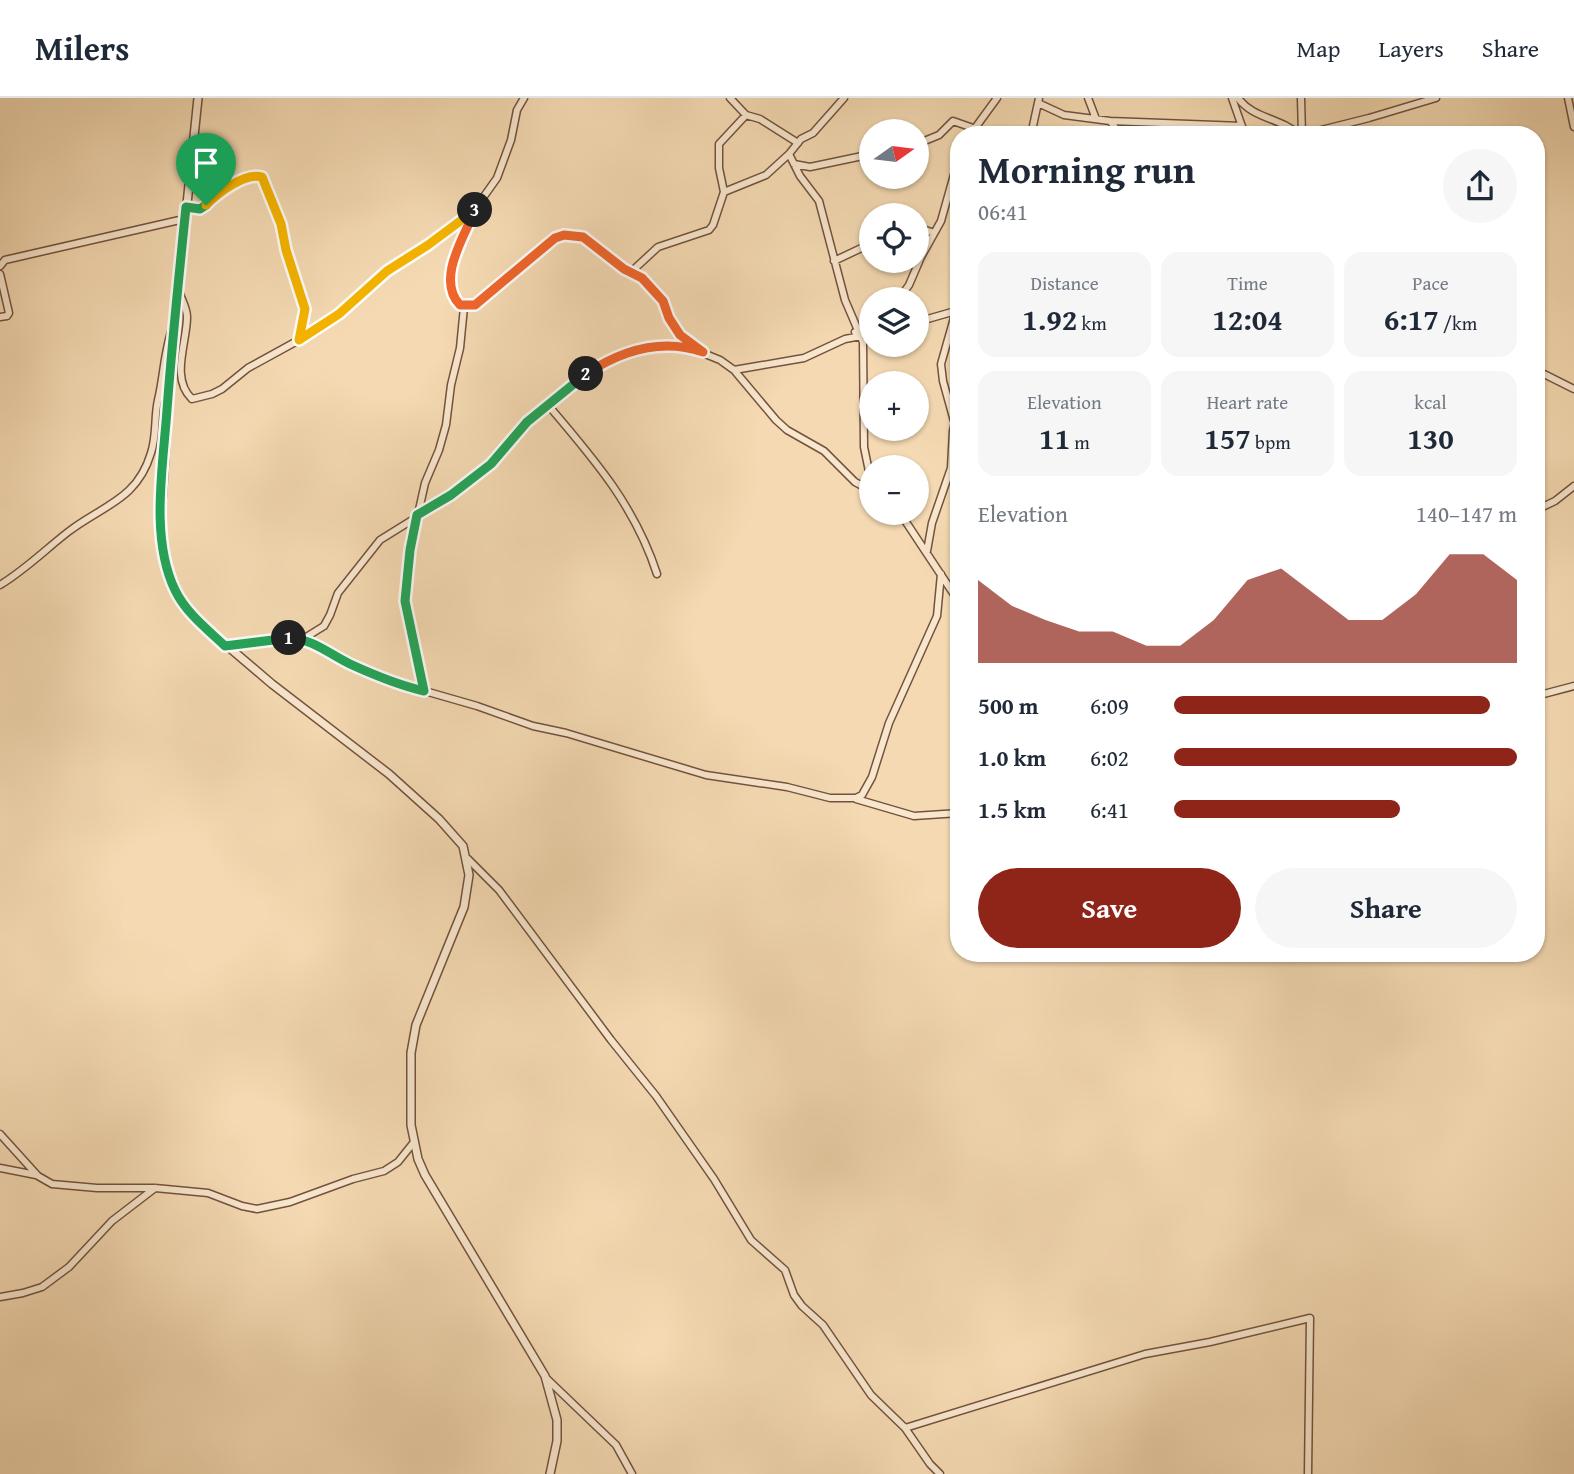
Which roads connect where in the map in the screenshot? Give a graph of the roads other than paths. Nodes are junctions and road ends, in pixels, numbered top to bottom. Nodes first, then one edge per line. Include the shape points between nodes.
1 (198, 98) edge
2 (524, 98) edge
3 (730, 98) edge
4 (844, 98) edge
5 (997, 98) edge
6 (1088, 98) edge
7 (1232, 98) edge
8 (1238, 98) edge
9 (1301, 98) edge
10 (1436, 98) edge
11 (1567, 98) edge
12 (1038, 101) edge
13 (746, 115) junction
14 (1096, 119) junction
15 (1110, 121) junction
16 (1242, 125) joint
17 (962, 126) edge
18 (976, 126) edge
19 (1033, 126) edge
20 (1114, 126) edge
21 (1282, 126) edge
22 (1299, 126) edge
23 (1334, 126) edge
24 (1574, 127) edge
25 (929, 139) edge
26 (798, 143) junction
27 (789, 154) junction
28 (859, 157) edge
29 (794, 164) junction
30 (950, 190) edge
31 (724, 192) junction
32 (186, 207) junction
33 (475, 209) junction
34 (184, 219) junction
35 (929, 231) edge
36 (934, 233) junction
37 (859, 249) edge
38 (834, 261) junction
39 (0, 266) edge
40 (631, 272) junction
41 (0, 274) edge
42 (908, 287) edge
43 (178, 289) junction
44 (464, 307) junction
45 (950, 312) edge
46 (0, 317) edge
47 (929, 318) edge
48 (174, 321) junction
49 (859, 333) joint
50 (950, 334) edge
51 (299, 340) junction
52 (703, 352) junction
53 (864, 357) edge
54 (734, 370) junction
55 (1545, 374) edge
56 (1574, 389) edge
57 (548, 405) junction
58 (950, 409) edge
59 (866, 455) edge
60 (950, 471) edge
61 (859, 483) edge
62 (1574, 486) edge
63 (1545, 506) edge
64 (417, 515) junction
65 (909, 525) edge
66 (927, 551) junction
67 (657, 575) dead end
68 (941, 575) junction
69 (0, 585) edge
70 (950, 588) edge
71 (303, 639) junction
72 (225, 646) junction
73 (1574, 685) edge
74 (424, 691) junction
75 (1545, 693) edge
76 (854, 799) junction
77 (950, 814) edge
78 (468, 859) junction
79 (0, 1134) edge
80 (414, 1142) junction
81 (0, 1168) edge
82 (38, 1176) junction
83 (155, 1188) junction
84 (1, 1295) edge
85 (545, 1376) junction
86 (905, 1428) junction
87 (550, 1474) edge
88 (632, 1474) edge
89 (940, 1474) edge
90 (1308, 1474) edge

1 - 32 street
2 - 33 street via 497,178
3 - 13 street
4 - 26 street
5 - 18 street
6 - 14 street
7 - 16 street
8 - 21 street via 1247,108
9 - 22 street
10 - 23 street
11 - 24 street
12 - 14 street via 1064,115
12 - 19 street
13 - 26 street
13 - 31 street via 719,144
14 - 15 street
15 - 16 street
15 - 20 street
17 - 25 street via 953,121
26 - 27 street
27 - 29 street
27 - 31 street via 766,175
28 - 29 street via 810,167
29 - 38 street via 819,201
30 - 36 street
31 - 40 street via 709,230 658,247
32 - 34 street
32 - 51 street via 202,208 250,176 262,177 281,224 305,309
33 - 44 street via 458,247 450,281 456,302
33 - 51 street
34 - 39 street via 5,260
34 - 43 street
35 - 36 street
36 - 42 street
37 - 38 street
38 - 49 street
40 - 44 street via 587,239 564,235 475,305
40 - 52 street via 657,293 680,335
41 - 46 street via 9,313
43 - 48 street
43 - 51 street via 187,320 182,383 192,399 222,389 248,368
44 - 64 street via 446,425
45 - 47 street
48 - 69 street via 155,436 140,479 119,500 74,527
48 - 72 street via 161,541 182,604
49 - 54 street via 804,358
50 - 58 street via 941,364
52 - 54 street
52 - 57 street via 667,344 626,354 588,373
53 - 59 street
54 - 61 street via 782,425 824,451
55 - 56 street
57 - 64 street via 491,464
57 - 67 street via 617,490 641,530
60 - 66 street
62 - 63 street
64 - 71 street via 371,549 338,593 327,621
64 - 74 street via 405,601
65 - 66 street
66 - 68 street
68 - 70 street
68 - 76 street via 937,616 889,723 872,777 862,795
71 - 72 street
71 - 74 street via 368,672
72 - 78 street via 389,774 460,841
73 - 75 street
74 - 76 street via 706,775
76 - 77 street via 914,816
78 - 80 street via 464,907 415,1026 410,1081
78 - 86 street via 499,890 656,1096 751,1240 785,1270 802,1306 823,1325 871,1395
79 - 82 street
80 - 83 street via 384,1171 267,1208 250,1208 208,1193
80 - 85 street via 425,1175
81 - 82 street
82 - 83 street via 60,1186
83 - 84 street via 112,1221 49,1282 30,1292
85 - 87 street via 557,1420
85 - 88 street via 616,1445
86 - 89 street
86 - 90 street via 1145,1354 1310,1318

